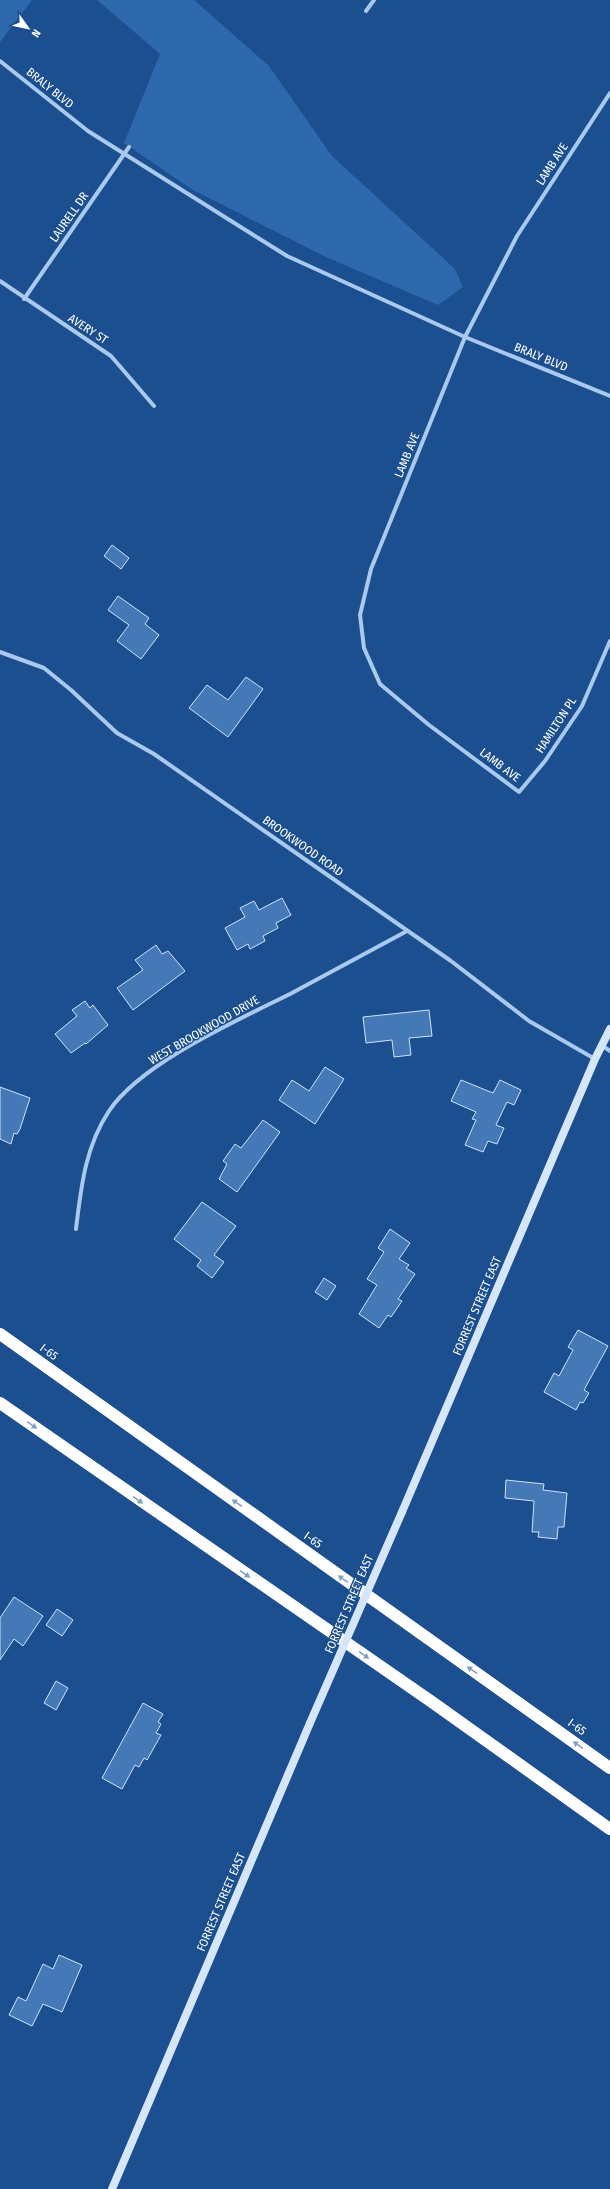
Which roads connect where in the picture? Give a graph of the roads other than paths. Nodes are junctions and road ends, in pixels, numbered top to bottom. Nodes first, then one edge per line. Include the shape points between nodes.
1 (374, 0) edge
2 (366, 11) dead end
3 (0, 61) edge
4 (610, 93) edge
5 (130, 148) dead end
6 (125, 154) junction
7 (0, 281) edge
8 (24, 299) junction
9 (465, 337) junction
10 (610, 396) edge
11 (154, 406) dead end
12 (610, 641) edge
13 (0, 652) edge
14 (519, 792) joint
15 (407, 931) junction
16 (610, 1029) edge
17 (606, 1048) edge
18 (595, 1059) junction
19 (76, 1229) dead end
20 (0, 1334) edge
21 (0, 1403) edge
22 (610, 1768) edge
23 (610, 1829) edge
24 (112, 2189) edge

1 - 2 street
3 - 6 street, BRALY BLVD via 88,131
4 - 9 street, LAMB AVE via 517,236
5 - 6 street, LAURELL DR
6 - 8 street, LAURELL DR
6 - 9 street, BRALY BLVD via 287,256
7 - 8 street, AVERY ST
8 - 11 street, AVERY ST via 112,356
9 - 10 street, BRALY BLVD
9 - 14 street, LAMB AVE via 371,569 360,615 364,648 380,684
12 - 14 street, HAMILTON PL via 582,706 546,761
13 - 15 street, BROOKWOOD ROAD via 44,668 72,690 117,733 154,754
15 - 18 street, BROOKWOOD ROAD via 529,1021
15 - 19 street, WEST BROOKWOOD DRIVE via 224,1027 137,1081 109,1111 90,1146 81,1185
16 - 17 street, FORREST STREET EAST
17 - 18 street, FORREST STREET EAST
18 - 24 street, FORREST STREET EAST, bridge
22 -> 20 highway, I-65
21 -> 23 highway via 432,1702

